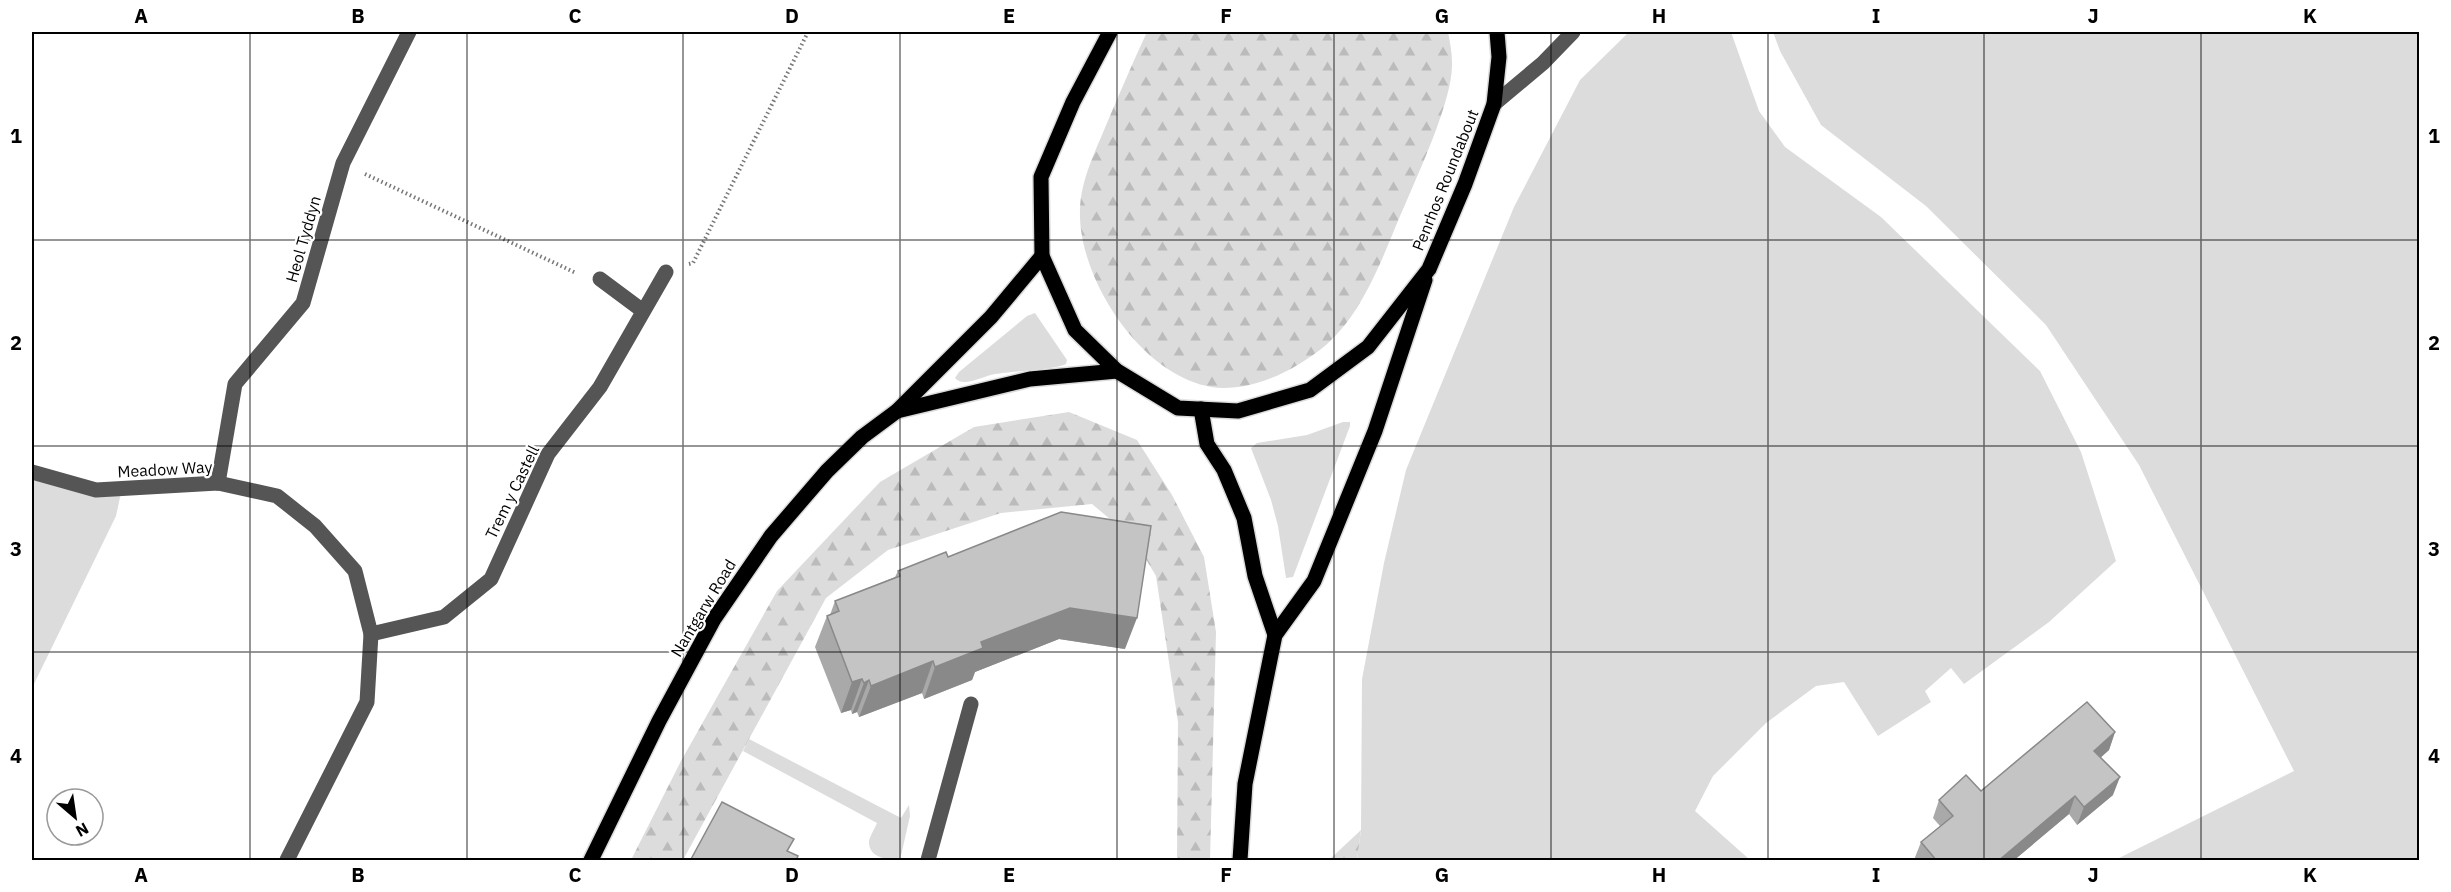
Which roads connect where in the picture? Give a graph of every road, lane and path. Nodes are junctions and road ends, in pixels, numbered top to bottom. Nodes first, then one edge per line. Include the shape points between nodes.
1 (409, 32) edge
2 (808, 32) edge
3 (1497, 32) edge
4 (1573, 32) edge
5 (1108, 33) edge
6 (1494, 104) junction
7 (343, 164) junction
8 (1041, 256) junction
9 (1429, 269) junction
10 (666, 272) joint
11 (600, 279) joint
12 (643, 311) junction
13 (1117, 371) junction
14 (1201, 409) junction
15 (897, 411) junction
16 (32, 472) edge
17 (218, 483) junction
18 (371, 634) junction
19 (1275, 635) junction
20 (971, 704) dead end
21 (287, 861) edge
22 (591, 861) edge
23 (928, 861) edge
24 (1240, 861) edge

1 - 7 street, Heol Tyddyn
2 - 10 path via 693,262
3 - 6 main road, Penrhos Roundabout via 1499,57
4 - 6 street
5 - 8 main road, Penrhos Roundabout via 1041,177
6 - 9 main road, Penrhos Roundabout
7 - 11 path via 578,274
7 - 17 street, Heol Tyddyn via 303,303 235,384
8 - 13 main road, Penrhos Roundabout via 1076,330
8 - 15 main road, Nantgarw Road via 991,317
9 - 14 main road, Penrhos Roundabout via 1368,347 1310,390 1238,411
9 - 19 main road via 1375,431 1314,581
10 - 12 street, Trem y Castell
11 - 12 street
12 - 18 street, Trem y Castell via 600,387 548,454 491,579 444,617
13 - 14 main road, Penrhos Roundabout via 1178,408
13 - 15 main road, Nantgarw Road via 1030,379
14 - 19 main road via 1207,444 1224,470 1244,518 1255,576
15 - 22 main road, Nantgarw Road via 862,437 827,471 771,536 714,618
16 - 17 street, Meadow Way via 96,490
17 - 18 street, Meadow Way via 277,496 315,526 355,571
18 - 21 street, Meadow Way via 367,702
19 - 24 main road via 1245,784
20 - 23 street

